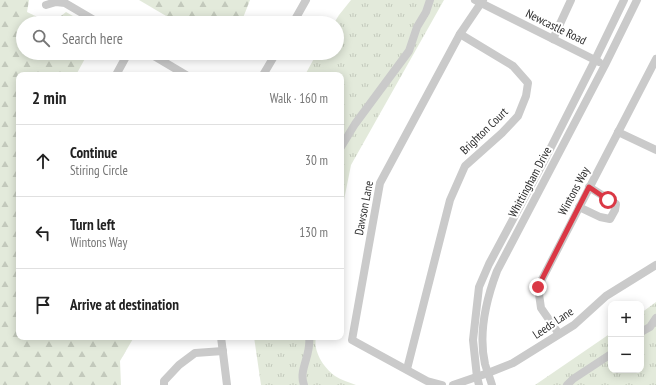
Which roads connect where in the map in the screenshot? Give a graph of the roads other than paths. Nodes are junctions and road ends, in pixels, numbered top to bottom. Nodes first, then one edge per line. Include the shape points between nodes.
1 (306, 0) edge
2 (430, 0) edge
3 (571, 0) edge
4 (624, 0) edge
5 (637, 0) edge
6 (479, 1) edge
7 (46, 5) dead end
8 (87, 16) edge
9 (297, 16) edge
10 (460, 34) junction
11 (553, 39) junction
12 (656, 59) edge
13 (124, 60) edge
14 (161, 60) edge
15 (272, 60) edge
16 (595, 60) junction
17 (605, 65) junction
18 (118, 72) edge
19 (181, 72) edge
20 (265, 72) edge
21 (618, 132) junction
22 (344, 142) edge
23 (656, 150) edge
24 (589, 187) junction
25 (579, 207) junction
26 (656, 265) edge
27 (656, 318) edge
28 (644, 330) edge
29 (559, 334) junction
30 (221, 340) edge
31 (309, 340) edge
32 (223, 351) junction
33 (608, 356) edge
34 (407, 369) junction
35 (488, 373) junction
36 (478, 381) edge
37 (164, 385) edge
38 (227, 385) edge
39 (304, 385) edge
40 (442, 385) edge
41 (453, 385) edge
42 (492, 385) edge
43 (567, 385) edge

1 - 9 street
2 - 22 street via 409,51
3 - 11 street
4 - 16 street, Whittingham Drive
5 - 17 street, Whittingham Drive
6 - 10 street, Dawson Lane
6 - 11 street, Newcastle Road
7 - 8 street via 65,3
10 - 34 street, Dawson Lane via 380,183 352,340
10 - 34 street, Brighton Court via 513,66 528,83 526,96 518,116 465,166 450,200
11 - 16 street, Newcastle Road
12 - 21 street, Wintons Way
13 - 18 street
14 - 19 street
15 - 20 street
16 - 17 street, Newcastle Road
16 - 36 street, Whittingham Drive via 479,287 474,340
17 - 35 street, Whittingham Drive via 497,271 488,293 483,326 484,357
21 - 23 street
21 - 24 street, Wintons Way
24 - 25 street, Wintons Way
24 - 25 street via 616,204 615,210 610,219
25 - 29 street, Wintons Way via 538,287 541,308
26 - 29 street, Leeds Lane via 606,296 574,325
27 - 28 street
29 - 35 street, Leeds Lane via 513,363
30 - 32 street
31 - 39 street via 310,348 302,380
32 - 37 street via 196,353 179,365 164,381
32 - 38 street
33 - 43 street
34 - 40 street, Dawson Lane via 427,381
35 - 36 street, Leeds Lane
35 - 42 street, Whittingham Drive
36 - 41 street

